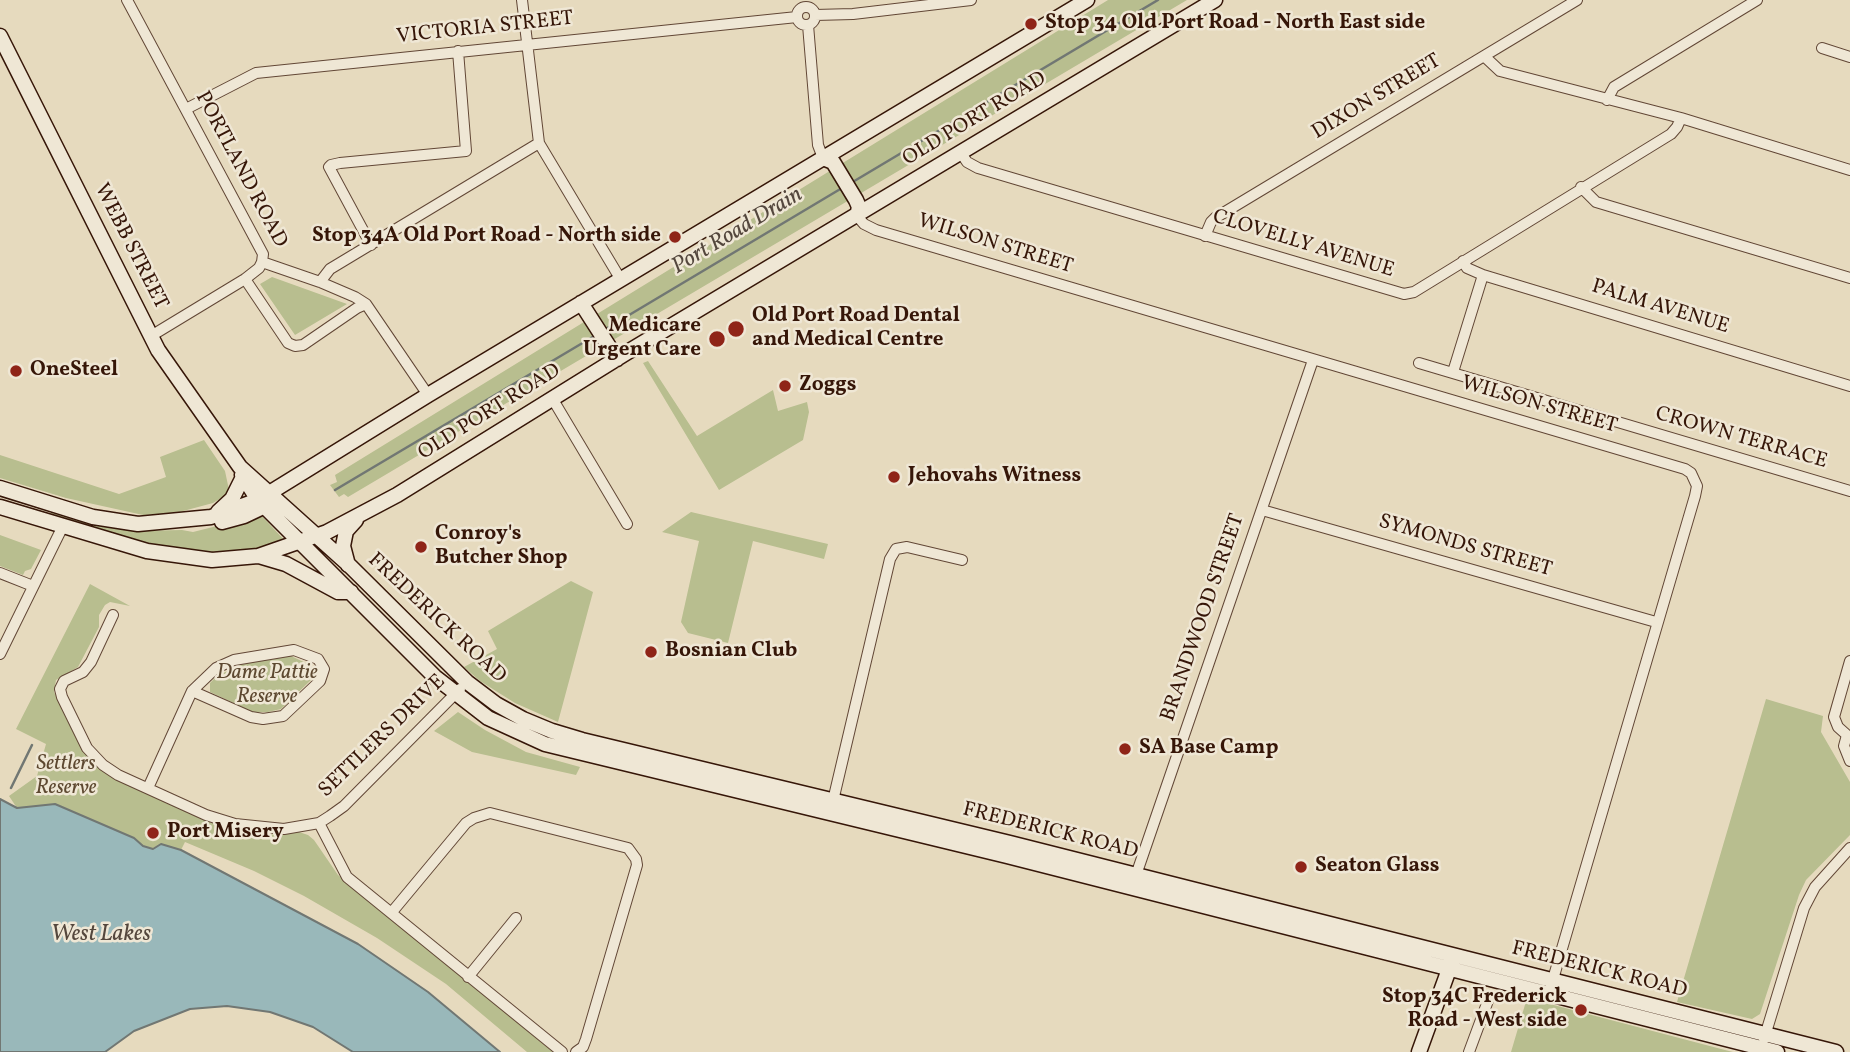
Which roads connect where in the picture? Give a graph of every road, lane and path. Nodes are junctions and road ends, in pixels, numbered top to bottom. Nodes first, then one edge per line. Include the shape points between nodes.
1 (127, 0) edge
2 (522, 0) edge
3 (971, 0) edge
4 (1087, 0) edge
5 (1215, 0) edge
6 (1577, 0) edge
7 (1757, 0) edge
8 (805, 3) edge
9 (1068, 5) edge
10 (815, 15) junction
11 (797, 17) junction
12 (808, 25) junction
13 (0, 36) edge
14 (526, 44) junction
15 (1822, 48) dead end
16 (458, 51) junction
17 (1484, 56) junction
18 (1850, 57) edge
19 (1607, 100) junction
20 (186, 109) junction
21 (1681, 118) junction
22 (539, 143) junction
23 (961, 153) junction
24 (829, 161) junction
25 (1850, 170) edge
26 (1581, 187) junction
27 (857, 216) junction
28 (1205, 236) junction
29 (370, 245) junction
30 (1463, 261) junction
31 (262, 262) junction
32 (1483, 275) junction
33 (1850, 278) edge
34 (245, 279) junction
35 (621, 280) junction
36 (320, 282) junction
37 (581, 303) junction
38 (366, 304) junction
39 (151, 336) junction
40 (617, 359) junction
41 (1313, 360) junction
42 (1419, 363) dead end
43 (1453, 372) junction
44 (1850, 386) edge
45 (428, 395) junction
46 (552, 398) junction
47 (242, 472) junction
48 (0, 488) edge
49 (1850, 492) edge
50 (266, 500) junction
51 (0, 507) edge
52 (1262, 510) junction
53 (362, 514) junction
54 (211, 517) junction
55 (627, 524) dead end
56 (63, 526) junction
57 (316, 536) junction
58 (302, 542) junction
59 (258, 556) junction
60 (962, 560) dead end
61 (349, 565) junction
62 (0, 573) edge
63 (33, 586) junction
64 (351, 592) junction
65 (113, 615) dead end
66 (1656, 622) junction
67 (0, 654) edge
68 (1850, 661) edge
69 (467, 682) junction
70 (191, 691) junction
71 (455, 694) junction
72 (1848, 734) edge
73 (1850, 761) edge
74 (148, 788) junction
75 (832, 807) junction
76 (319, 823) junction
77 (1850, 848) edge
78 (1134, 882) junction
79 (392, 912) junction
80 (516, 918) dead end
81 (1451, 962) junction
82 (468, 977) junction
83 (1550, 987) junction
84 (1489, 999) dead end
85 (1763, 1041) junction
86 (1424, 1051) edge
87 (562, 1052) edge
88 (576, 1052) edge
89 (1469, 1052) edge
90 (1777, 1052) edge
91 (1836, 1052) edge

1 - 20 street, PORTLAND ROAD
2 - 14 street
3 - 10 street
4 - 9 main road
5 - 23 main road, OLD PORT ROAD
6 - 17 street, DIXON STREET
7 - 19 street via 1614,87
8 - 10 street
8 - 11 street
9 - 24 main road
10 - 12 street
11 - 12 street
11 - 14 street, VICTORIA STREET
12 - 24 street via 818,145
13 - 39 main road, WEBB STREET
14 - 16 street, VICTORIA STREET
14 - 22 street
15 - 18 street
16 - 20 street, VICTORIA STREET via 256,73
16 - 29 street via 466,151 328,167
17 - 19 street via 1500,71
17 - 28 street, DIXON STREET via 1215,218
19 - 21 street
20 - 31 street, PORTLAND ROAD via 263,254
21 - 25 street
21 - 26 street, CLOVELLY AVENUE via 1671,134
22 - 29 street
22 - 35 street
23 - 27 main road, OLD PORT ROAD
23 - 28 street, CLOVELLY AVENUE via 978,168
24 - 27 main road via 856,200
24 - 35 main road
26 - 30 street, CLOVELLY AVENUE
26 - 33 street via 1596,202
27 - 40 main road, OLD PORT ROAD
27 - 41 street, WILSON STREET via 876,230
28 - 30 street, CLOVELLY AVENUE via 1404,294
29 - 36 street via 330,270
30 - 32 street, PALM AVENUE
31 - 34 street
31 - 36 street, PORTLAND ROAD
32 - 43 street
32 - 44 street, PALM AVENUE
34 - 38 street via 288,343 295,346
34 - 39 street
35 - 37 main road
36 - 38 street, PORTLAND ROAD
37 - 40 main road
37 - 45 main road
38 - 45 street
39 - 47 main road, WEBB STREET
40 - 46 main road, OLD PORT ROAD
41 - 52 street, BRANDWOOD STREET
41 - 66 street, WILSON STREET via 1691,473 1695,496
42 - 43 street, CROWN TERRACE
43 - 49 street, CROWN TERRACE
45 - 50 main road
46 - 53 main road, OLD PORT ROAD
46 - 55 street
47 - 50 main road, WEBB STREET
47 - 54 main road via 232,499
48 - 54 main road via 116,521 177,522
50 - 54 main road
50 - 57 main road, FREDERICK ROAD
50 - 58 main road, FREDERICK ROAD
51 - 56 main road, OLD PORT ROAD
52 - 66 street, SYMONDS STREET
52 - 78 street, BRANDWOOD STREET
53 - 57 main road, OLD PORT ROAD
53 - 61 main road via 346,531 343,546
56 - 59 main road, OLD PORT ROAD via 179,557
56 - 63 street
57 - 58 main road, OLD PORT ROAD
57 - 61 main road, FREDERICK ROAD
58 - 59 main road, OLD PORT ROAD
58 - 64 main road, FREDERICK ROAD
59 - 64 main road via 286,564 338,593
60 - 75 street via 907,547 895,550 890,559
61 - 69 main road, FREDERICK ROAD
62 - 63 street
63 - 67 street
64 - 71 main road, FREDERICK ROAD
65 - 74 street, SETTLERS DRIVE via 91,662 60,689 86,748 118,775
66 - 83 street, WILSON STREET
68 - 72 street via 1834,717
69 - 71 street, SETTLERS DRIVE
69 - 75 main road, FREDERICK ROAD via 496,704 552,732
70 - 70 street via 251,717 283,716 320,681 324,669 318,659 294,650 234,660 216,668
70 - 74 street
71 - 75 main road, FREDERICK ROAD via 502,726 553,746
71 - 76 street, SETTLERS DRIVE via 344,806
72 - 73 street via 1844,746
74 - 76 street, SETTLERS DRIVE via 235,824 284,830
75 - 78 main road, FREDERICK ROAD
76 - 79 street via 347,877
77 - 85 street via 1815,887 1804,908
78 - 81 main road, FREDERICK ROAD
79 - 82 street
79 - 88 street via 466,823 490,813 628,848 637,865 586,1039
80 - 82 street
81 - 83 main road, FREDERICK ROAD
81 - 86 main road
82 - 87 street
83 - 85 main road, FREDERICK ROAD
84 - 89 street
85 - 90 main road, FREDERICK ROAD
85 - 91 main road, FREDERICK ROAD

